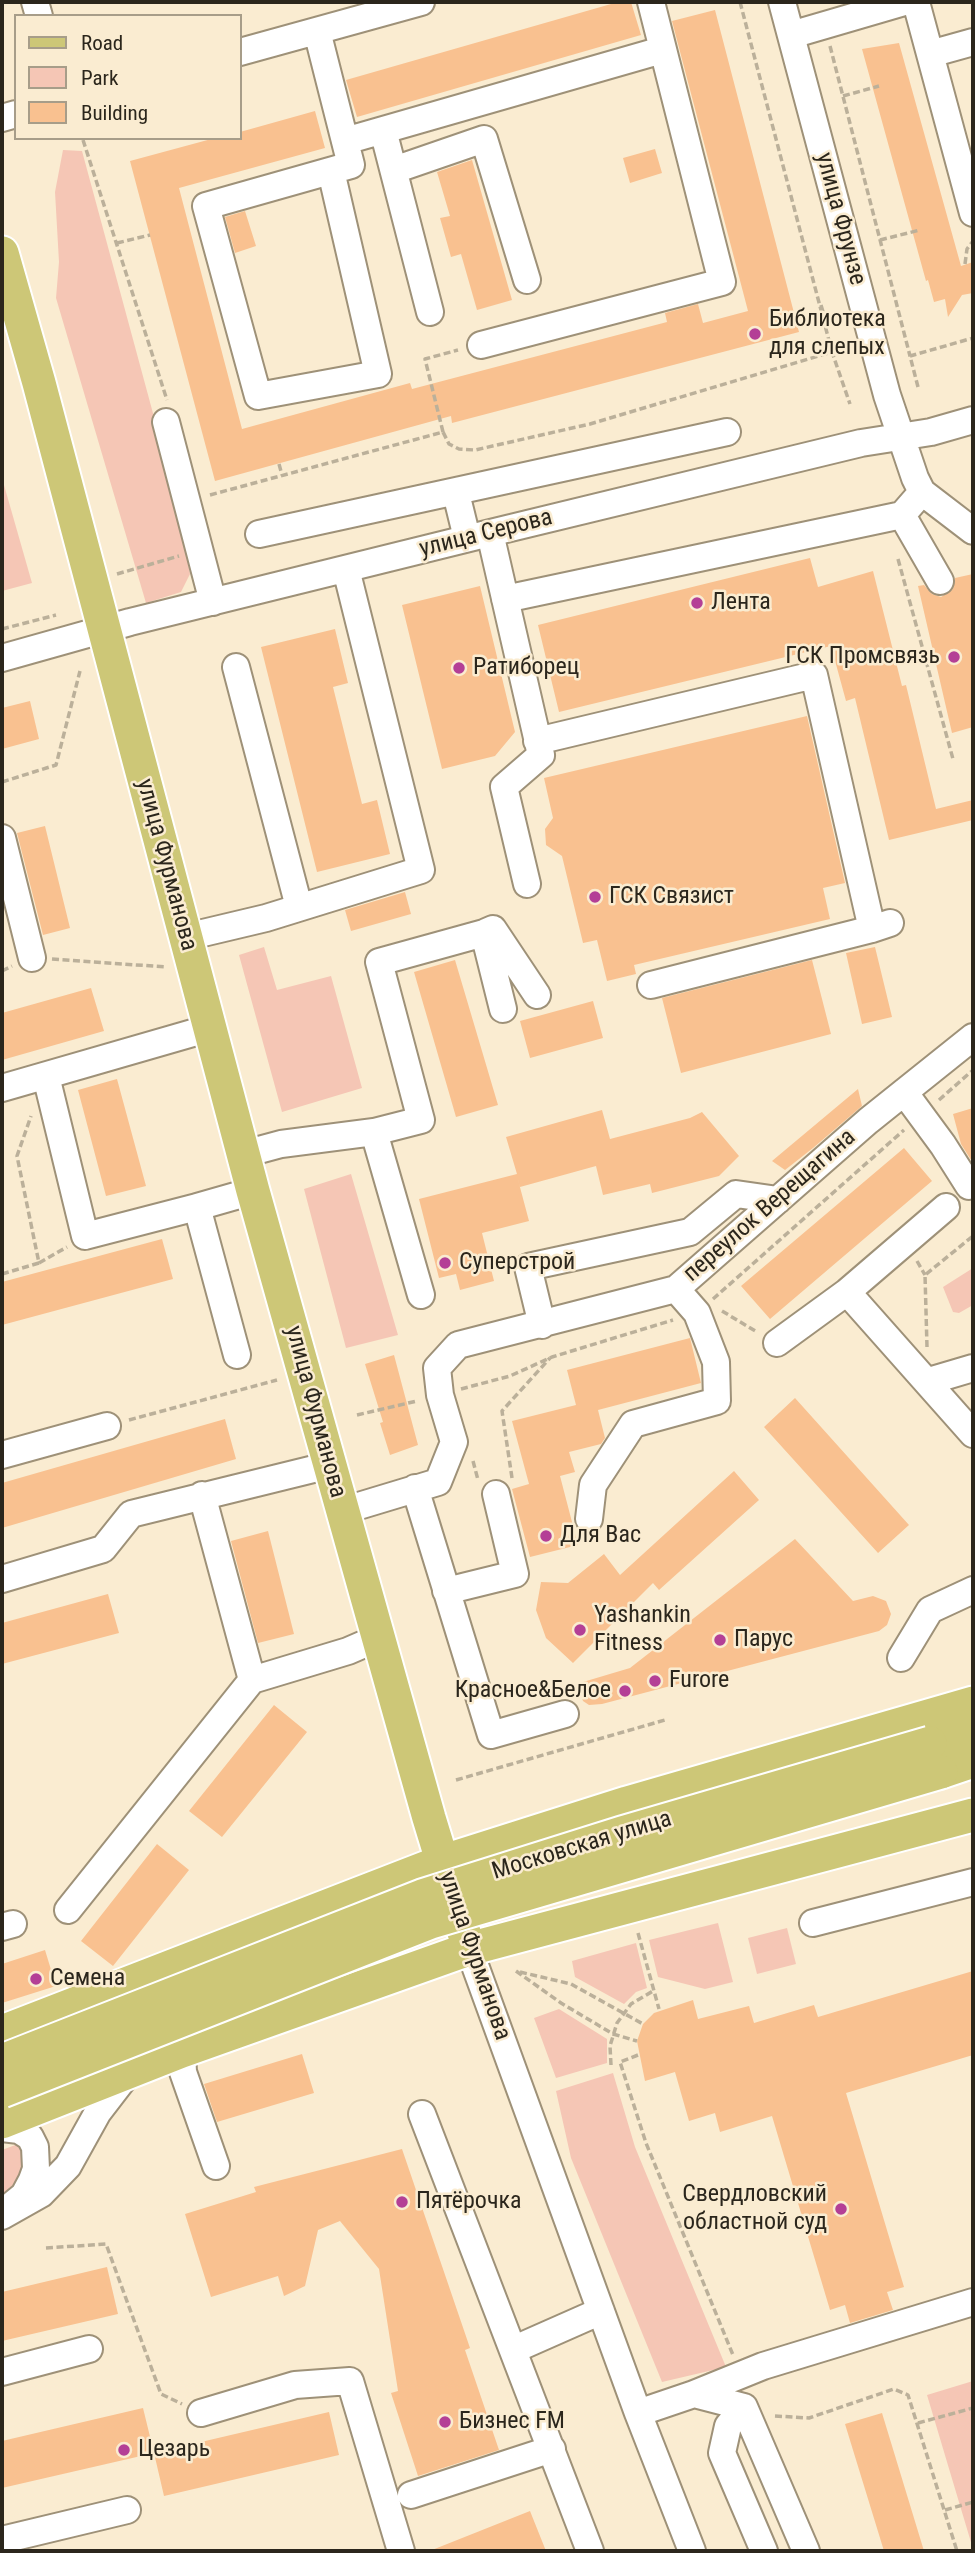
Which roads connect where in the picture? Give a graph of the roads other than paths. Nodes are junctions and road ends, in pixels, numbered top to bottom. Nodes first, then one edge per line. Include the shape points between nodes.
1 (421, 2) edge
2 (652, 2) edge
3 (782, 2) edge
4 (904, 2) edge
5 (916, 2) edge
6 (317, 31) junction
7 (791, 35) junction
8 (973, 42) edge
9 (662, 50) junction
10 (242, 51) edge
11 (930, 54) junction
12 (383, 131) junction
13 (345, 141) junction
14 (394, 170) junction
15 (331, 171) junction
16 (973, 213) edge
17 (2, 253) edge
18 (527, 280) dead end
19 (430, 312) dead end
20 (481, 345) road end
21 (168, 415) road end
22 (973, 421) edge
23 (727, 432) dead end
24 (901, 436) junction
25 (922, 492) junction
26 (456, 493) junction
27 (902, 515) junction
28 (973, 531) edge
29 (259, 534) dead end
30 (478, 536) junction
31 (346, 569) junction
32 (940, 581) dead end
33 (505, 599) junction
34 (213, 602) junction
35 (103, 630) junction
36 (2, 658) edge
37 (236, 667) dead end
38 (537, 741) junction
39 (2, 838) edge
40 (527, 884) dead end
41 (299, 907) junction
42 (484, 933) junction
43 (186, 937) junction
44 (32, 958) road end
45 (651, 985) dead end
46 (537, 995) dead end
47 (503, 1009) dead end
48 (210, 1028) junction
49 (973, 1037) edge
50 (46, 1076) junction
51 (2, 1088) edge
52 (904, 1092) junction
53 (374, 1132) junction
54 (244, 1154) junction
55 (973, 1185) edge
56 (253, 1191) junction
57 (778, 1200) junction
58 (197, 1206) junction
59 (946, 1207) dead end
60 (676, 1289) junction
61 (848, 1292) junction
62 (421, 1295) dead end
63 (542, 1325) junction
64 (778, 1343) road end
65 (237, 1355) dead end
66 (973, 1368) edge
67 (929, 1381) junction
68 (107, 1426) road end
69 (973, 1434) edge
70 (2, 1455) edge
71 (330, 1465) junction
72 (415, 1488) junction
73 (496, 1494) road end
74 (202, 1495) junction
75 (342, 1511) junction
76 (589, 1519) dead end
77 (2, 1579) edge
78 (973, 1590) edge
79 (446, 1591) junction
80 (378, 1638) junction
81 (901, 1658) dead end
82 (252, 1681) junction
83 (973, 1703) edge
84 (565, 1714) dead end
85 (973, 1730) edge
86 (935, 1757) junction
87 (973, 1761) edge
88 (973, 1815) edge
89 (441, 1862) junction
90 (973, 1882) edge
91 (68, 1910) dead end
92 (813, 1923) dead end
93 (470, 1949) junction
94 (2, 2032) edge
95 (182, 2051) junction
96 (2, 2061) edge
97 (128, 2073) junction
98 (2, 2091) edge
99 (422, 2114) dead end
100 (2, 2122) edge
101 (2, 2128) edge
102 (216, 2166) dead end
103 (2, 2215) edge
104 (973, 2302) edge
105 (601, 2311) junction
106 (89, 2349) dead end
107 (515, 2349) junction
108 (2, 2372) edge
109 (694, 2393) junction
110 (744, 2407) junction
111 (201, 2413) road end
112 (638, 2413) junction
113 (552, 2449) junction
114 (411, 2495) dead end
115 (127, 2510) dead end
116 (2, 2540) edge
117 (401, 2551) edge
118 (590, 2551) edge
119 (692, 2551) edge
120 (764, 2551) edge
121 (806, 2551) edge

1 - 6 street
2 - 9 street
3 - 7 street, улица Фрунзе
4 - 7 street
5 - 11 street
6 - 10 street
6 - 13 street
7 - 24 street, улица Фрунзе
8 - 11 street
9 - 12 street
9 - 20 street via 722,282
11 - 16 street
12 - 13 street
12 - 14 street
13 - 15 street via 351,165
14 - 18 street via 484,139
14 - 19 street
15 - 15 street via 206,206 258,396 378,374
17 - 35 main road, улица Фурманова
21 - 34 street
22 - 24 street, улица Серова
23 - 26 street
24 - 25 street, улица Фрунзе
24 - 30 street, улица Серова
25 - 27 street
25 - 28 street
26 - 29 street
26 - 30 street
27 - 32 street
27 - 33 street
30 - 31 street, улица Серова
30 - 33 street
31 - 34 street, улица Серова
31 - 41 street via 421,870
33 - 38 street
34 - 35 street, улица Серова
35 - 36 street, улица Серова
35 - 43 main road, улица Фурманова
37 - 41 street
38 - 40 street via 541,755 504,786
38 - 45 street via 814,675 881,926
39 - 44 street
41 - 43 street
42 - 46 street via 493,929
42 - 47 street
42 - 53 street via 379,962 421,1120
43 - 48 main road, улица Фурманова
48 - 50 street
48 - 54 main road, улица Фурманова
49 - 52 street, переулок Верещагина
50 - 51 street
50 - 58 street via 85,1236
52 - 55 street via 969,1186
52 - 57 street, переулок Верещагина
53 - 54 street via 281,1144
53 - 62 street
54 - 56 main road, улица Фурманова
56 - 58 street
56 - 71 main road, улица Фурманова
57 - 60 street, переулок Верещагина
57 - 63 street via 736,1194 690,1232 528,1267
58 - 65 street
59 - 61 street
60 - 63 street, переулок Верещагина
60 - 76 street via 697,1313 716,1362 717,1401 633,1423 593,1485
61 - 64 street
61 - 67 street
63 - 72 street, переулок Верещагина via 458,1345 437,1368 454,1442 438,1482
66 - 67 street
67 - 69 street
68 - 70 street
71 - 74 street
71 - 75 main road, улица Фурманова
72 - 75 street, переулок Верещагина
72 - 79 street
73 - 79 street via 515,1574
74 - 77 street via 131,1514 103,1549
74 - 82 street
75 - 80 main road, улица Фурманова
78 - 81 street via 930,1610
79 - 84 street via 491,1735
80 - 82 street
80 - 89 main road, улица Фурманова
82 - 91 street
83 - 89 main road
85 - 86 main road, Московская улица
86 - 87 main road, Московская улица
86 - 96 main road, Московская улица, bridge via 622,1833 422,1896
86 - 98 main road, Московская улица, bridge via 431,1922
88 - 93 main road
89 - 93 main road, улица Фурманова
89 - 94 main road
90 - 92 street
93 - 95 main road
93 - 105 street, улица Фурманова
95 - 97 main road
95 - 102 street via 183,2072
97 - 100 main road
97 - 103 street via 98,2112 68,2166 41,2194
99 - 107 street
101 - 103 street via 30,2137 36,2158 24,2195
104 - 109 street
105 - 107 street
105 - 112 street, улица Фурманова
106 - 108 street
107 - 113 street
109 - 110 street
109 - 112 street
110 - 120 street via 728,2426 722,2453
110 - 121 street
111 - 117 street via 295,2385 350,2381
112 - 119 street, улица Фурманова
113 - 114 street
113 - 118 street
115 - 116 street

